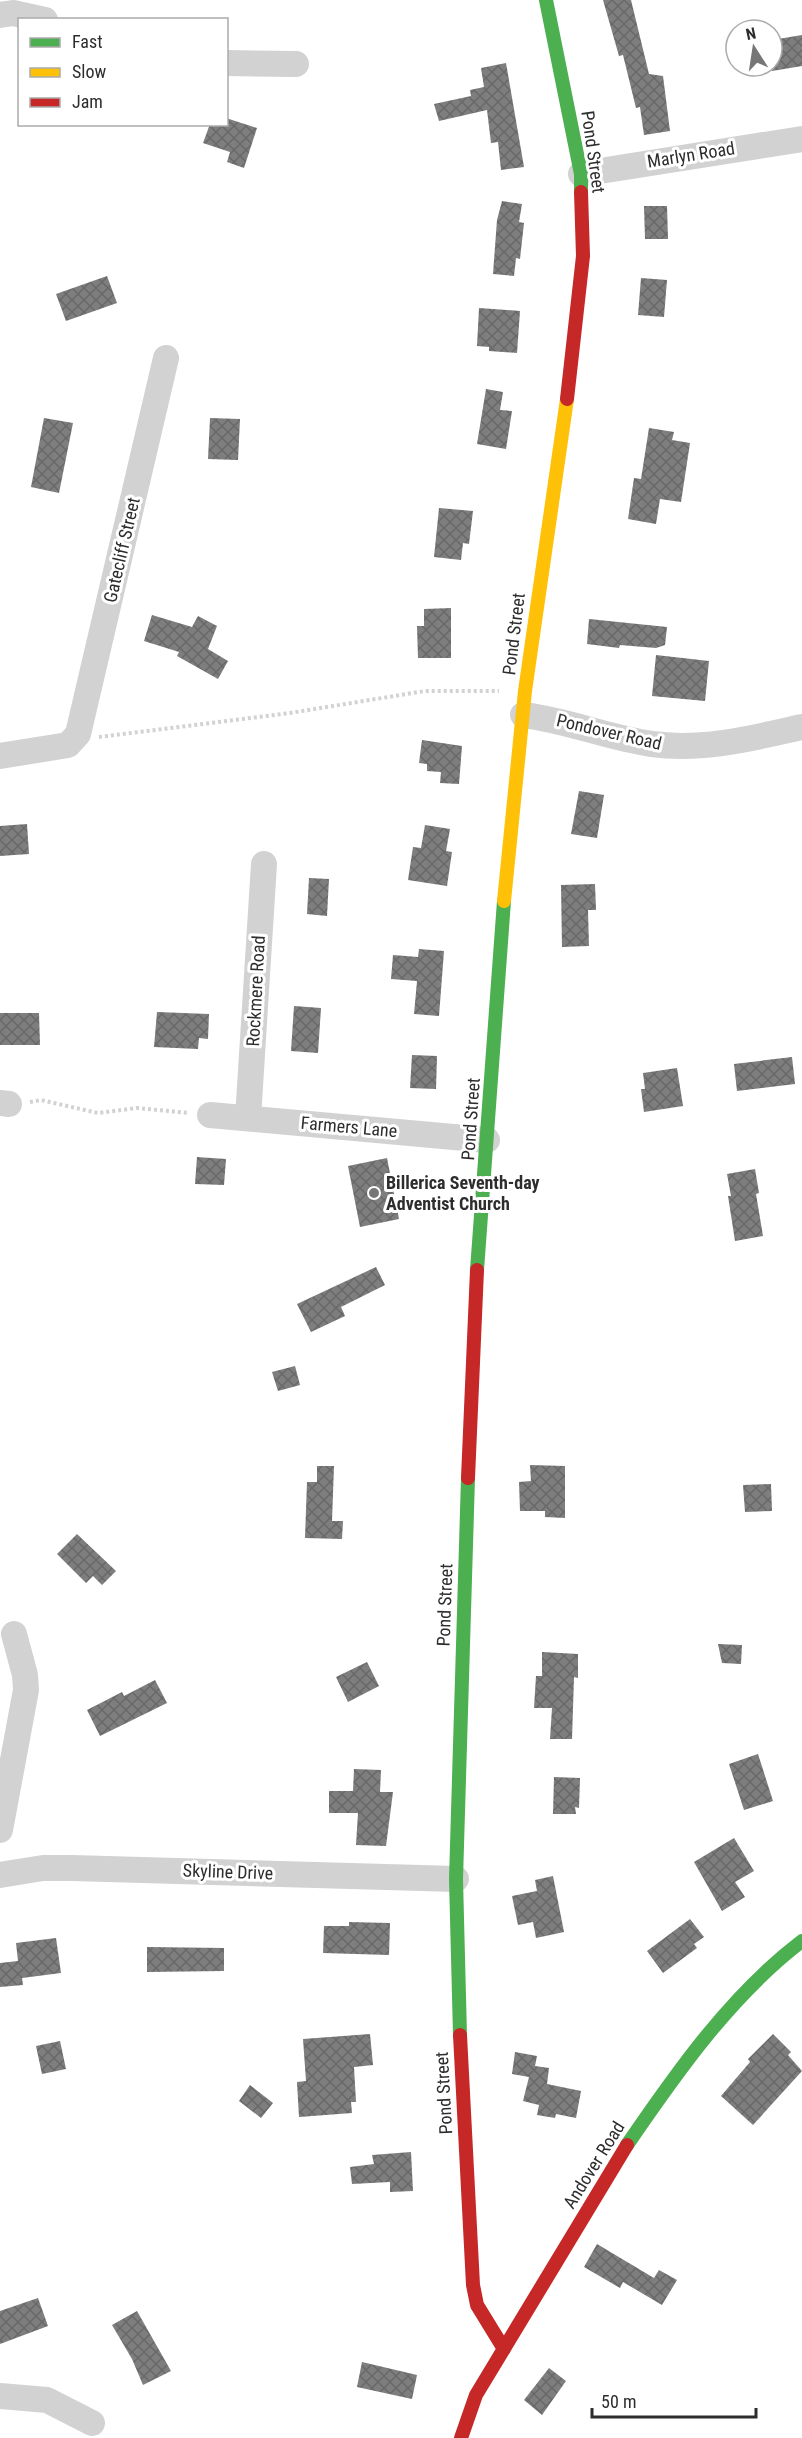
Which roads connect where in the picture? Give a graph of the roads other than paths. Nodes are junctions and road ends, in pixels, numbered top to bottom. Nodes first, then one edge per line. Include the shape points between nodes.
1 (546, 0) edge
2 (9, 9) edge
3 (38, 18) edge
4 (228, 63) edge
5 (296, 64) dead end
6 (802, 139) edge
7 (581, 174) junction
8 (166, 358) dead end
9 (524, 703) junction
10 (802, 727) edge
11 (0, 756) edge
12 (264, 864) dead end
13 (210, 1115) road end
14 (248, 1118) junction
15 (488, 1140) junction
16 (14, 1635) dead end
17 (0, 1830) edge
18 (1, 1870) edge
19 (456, 1879) junction
20 (802, 1941) edge
21 (504, 2349) junction
22 (0, 2396) edge
23 (92, 2423) dead end
24 (461, 2438) edge

1 - 7 street, Pond Street
2 - 3 street
4 - 5 street
6 - 7 street, Marlyn Road
7 - 9 street, Pond Street via 583,256 576,334
8 - 11 street, Gatecliff Street via 75,741
9 - 10 street, Pondover Road via 555,718 637,741 667,745 731,742
9 - 15 street, Pond Street via 505,888
12 - 14 street, Rockmere Road
13 - 14 street, Farmers Lane
14 - 15 street, Farmers Lane
15 - 19 street, Pond Street via 469,1427
16 - 17 street via 26,1690
18 - 19 street, Skyline Drive via 72,1868
19 - 21 street, Pond Street via 457,1988 473,2285 477,2305
20 - 21 street, Andover Road via 752,1987 655,2104
21 - 24 street, Andover Road via 476,2395
22 - 23 street via 47,2400

